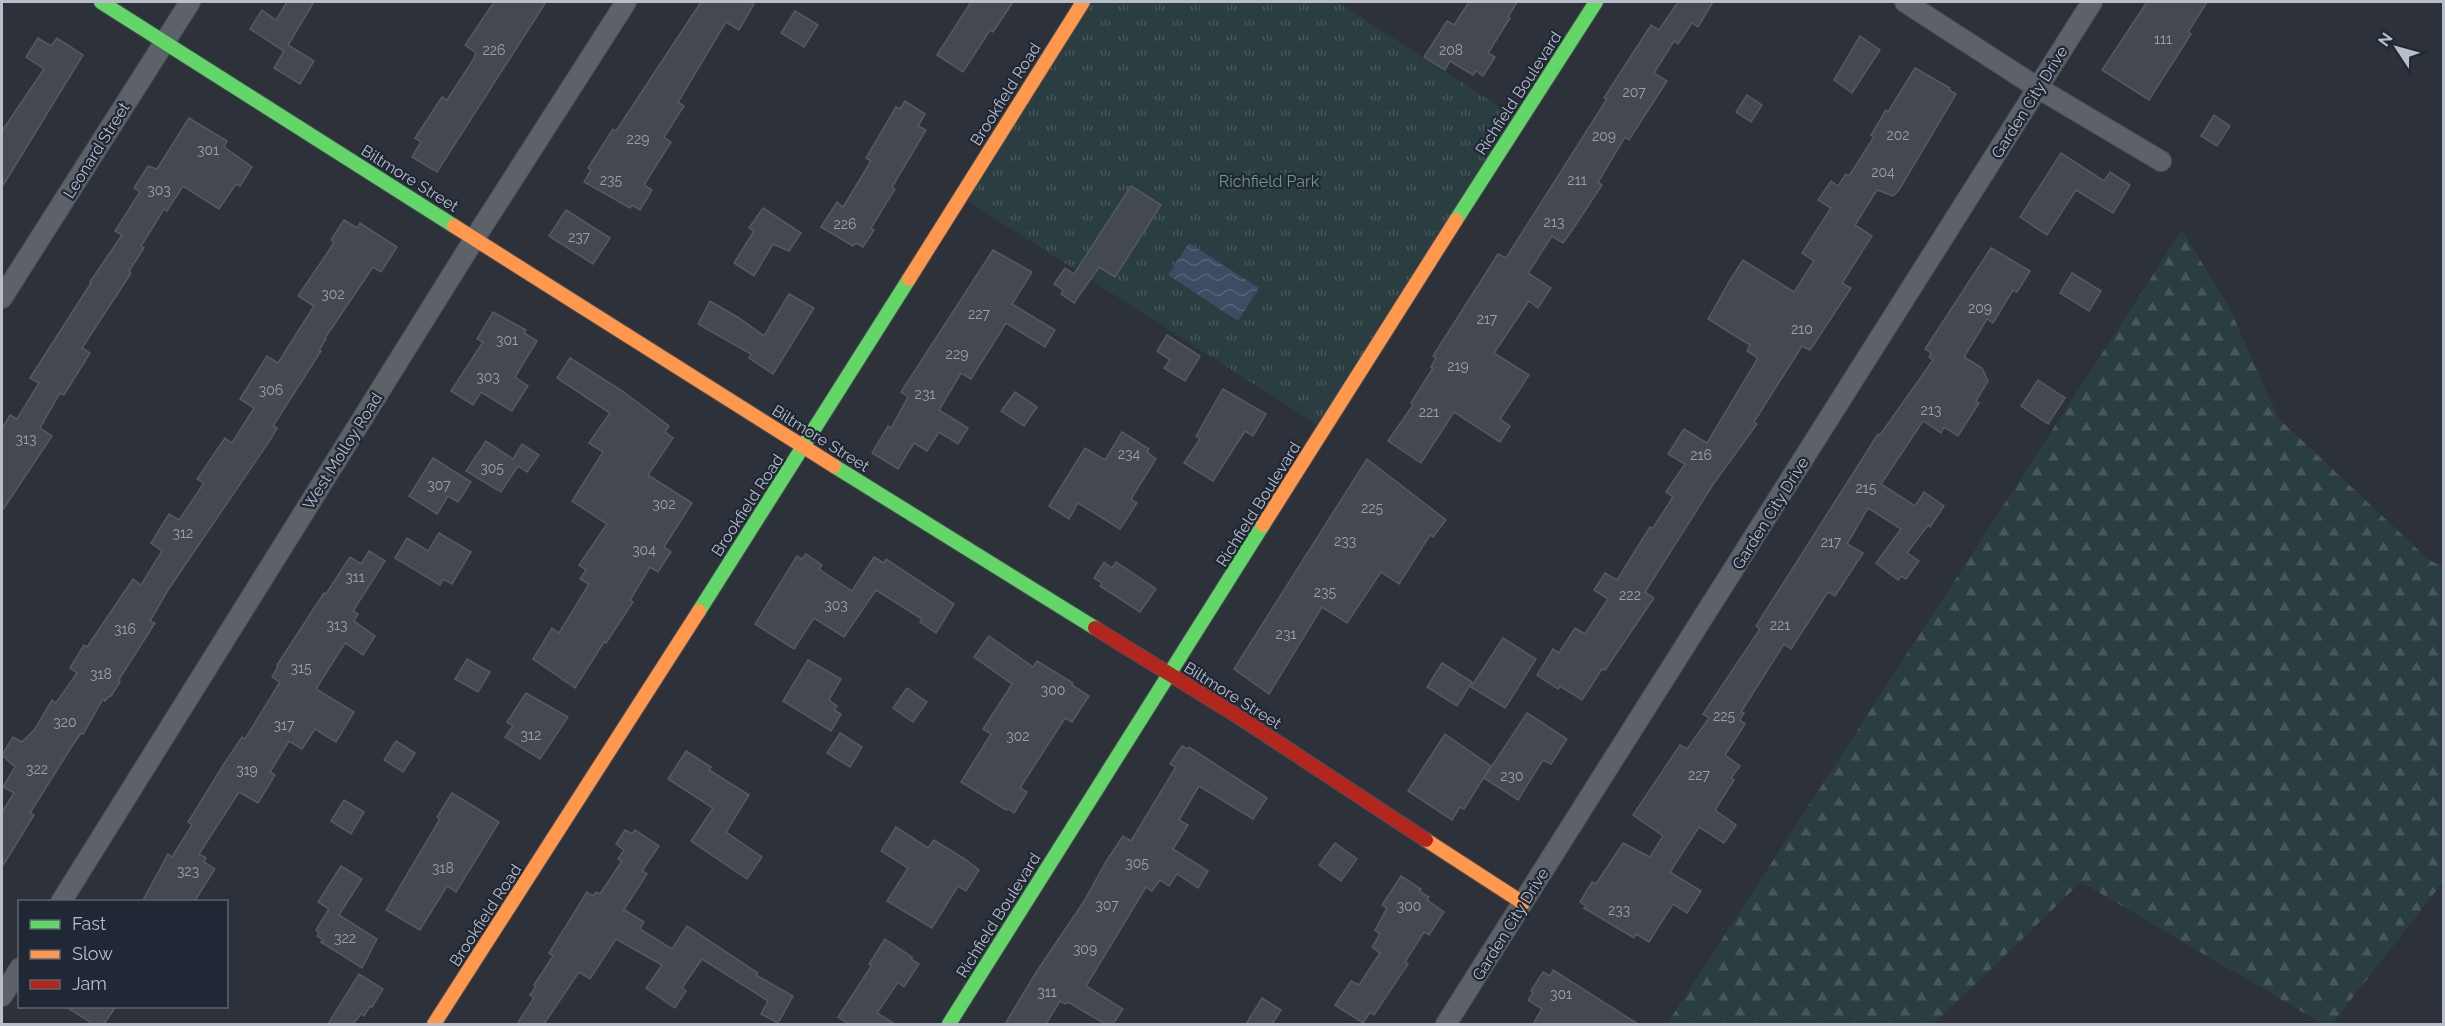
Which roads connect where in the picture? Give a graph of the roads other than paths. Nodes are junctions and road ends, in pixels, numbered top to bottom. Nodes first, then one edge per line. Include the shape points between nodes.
1 (101, 2) edge
2 (190, 2) edge
3 (626, 2) edge
4 (1083, 2) edge
5 (1596, 2) edge
6 (1905, 2) edge
7 (2092, 2) edge
8 (165, 42) junction
9 (2038, 88) junction
10 (2161, 160) dead end
11 (475, 238) junction
12 (2, 298) edge
13 (804, 447) junction
14 (1170, 675) junction
15 (62, 900) edge
16 (1523, 903) junction
17 (18, 971) edge
18 (2, 996) edge
19 (434, 1024) edge
20 (949, 1024) edge
21 (1446, 1024) edge

1 - 8 street, Biltmore Street
2 - 8 street, Leonard Street
3 - 11 street, West Molloy Road
4 - 13 street, Brookfield Road
5 - 14 street, Richfield Boulevard
6 - 9 street
7 - 9 street, Garden City Drive
8 - 11 street, Biltmore Street
8 - 12 street, Leonard Street
9 - 10 street
9 - 16 street, Garden City Drive
11 - 13 street, Biltmore Street
11 - 15 street, West Molloy Road
13 - 14 street, Biltmore Street
13 - 19 street, Brookfield Road
14 - 16 street, Biltmore Street
14 - 20 street, Richfield Boulevard
16 - 21 street, Garden City Drive
17 - 18 street

